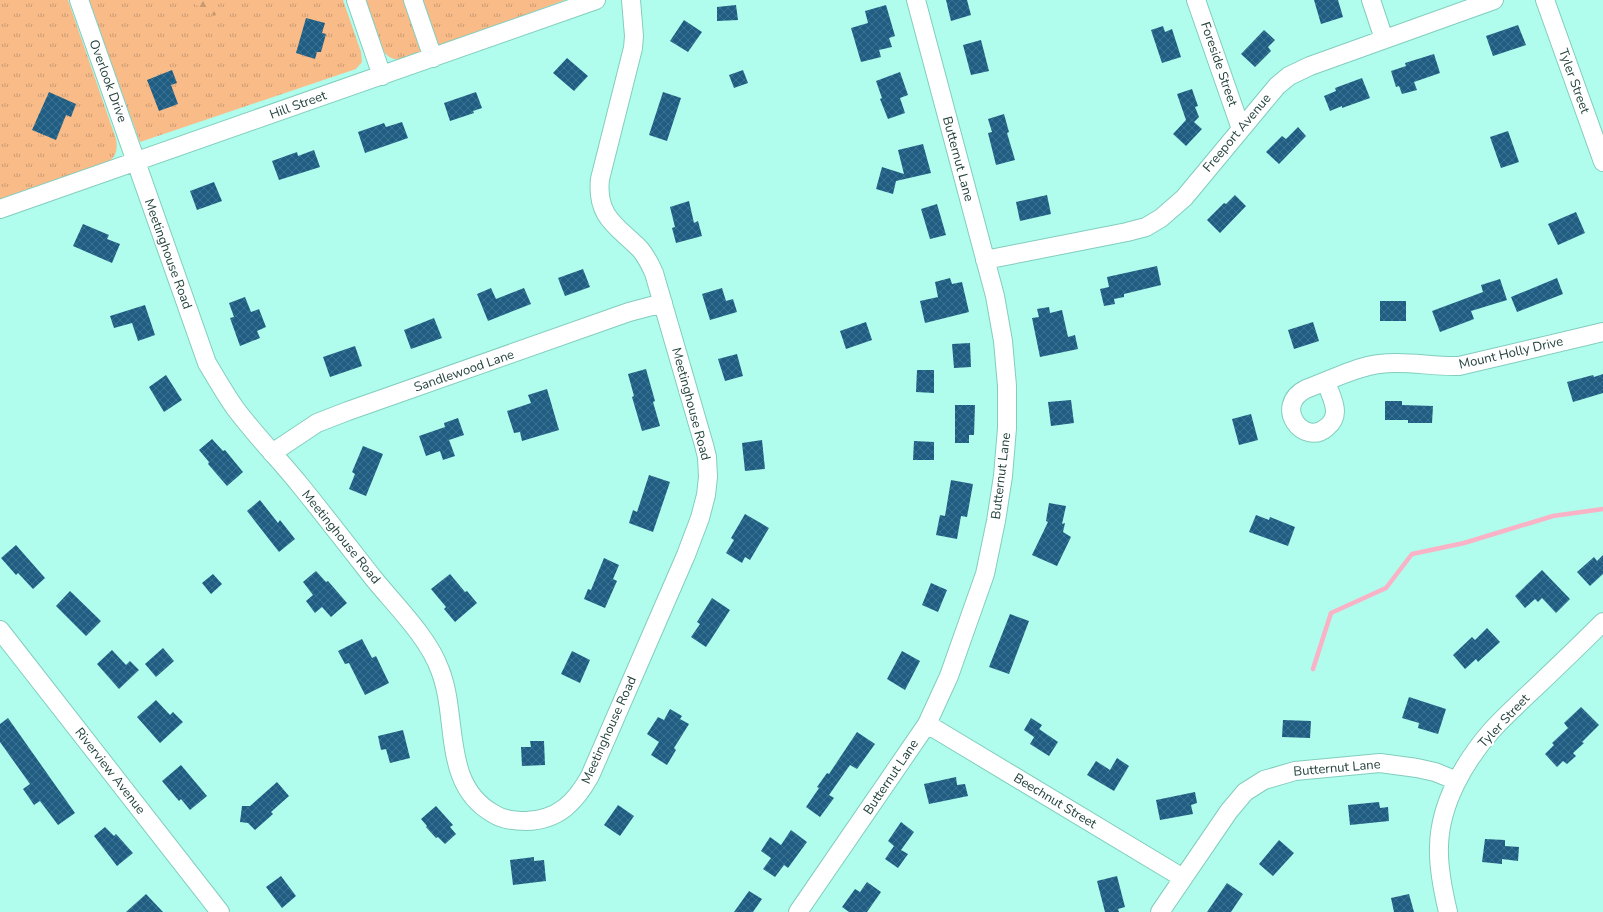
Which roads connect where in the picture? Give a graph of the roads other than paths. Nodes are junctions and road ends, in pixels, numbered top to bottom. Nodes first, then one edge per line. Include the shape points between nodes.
1 (79, 0) edge
2 (356, 0) edge
3 (413, 0) edge
4 (596, 0) edge
5 (631, 0) edge
6 (916, 0) edge
7 (1196, 0) edge
8 (1370, 0) edge
9 (1494, 0) edge
10 (1545, 0) edge
11 (564, 5) edge
12 (1384, 39) junction
13 (433, 58) junction
14 (382, 76) junction
15 (1241, 129) junction
16 (1602, 158) edge
17 (137, 162) junction
18 (0, 210) edge
19 (985, 260) junction
20 (663, 303) junction
21 (1603, 332) edge
22 (1326, 382) dead end
23 (272, 453) junction
24 (1603, 622) edge
25 (0, 630) edge
26 (927, 724) junction
27 (1457, 781) junction
28 (1183, 878) junction
29 (220, 912) edge
30 (798, 912) edge
31 (1160, 912) edge
32 (1448, 912) edge

1 - 17 street, Overlook Drive
2 - 14 street
3 - 13 street
4 - 11 street, Hill Street
5 - 20 street, Meetinghouse Road via 633,48 599,188 602,206 611,222 648,259
6 - 19 street, Butternut Lane
7 - 15 street, Foreside Street
8 - 12 street
9 - 12 street, Freeport Avenue
10 - 16 street, Tyler Street
11 - 13 street, Hill Street
12 - 15 street, Freeport Avenue via 1289,76 1277,86
13 - 14 street, Hill Street
14 - 17 street, Hill Street
15 - 19 street, Freeport Avenue via 1184,198 1146,227
17 - 18 street, Hill Street
17 - 23 street, Meetinghouse Road via 207,363 236,409
19 - 26 street, Butternut Lane via 1003,341 1007,386 1003,476 985,574 949,676
20 - 23 street, Sandlewood Lane via 629,312 348,411 317,423
20 - 23 street, Meetinghouse Road via 705,451 708,477 706,495 686,555 590,776 574,800 550,817 536,820 507,820 494,815 471,795 463,783 458,768 449,707 440,670 424,640
21 - 22 street, Mount Holly Drive via 1459,366 1377,364
24 - 27 street, Tyler Street via 1493,730 1473,754
25 - 29 street, Riverview Avenue
26 - 28 street, Beechnut Street
26 - 30 street, Butternut Lane
27 - 28 street, Butternut Lane via 1435,772 1380,763 1295,771 1264,780 1245,792 1229,811
27 - 32 street, Tyler Street via 1444,816 1439,846 1442,888
28 - 31 street, Butternut Lane

